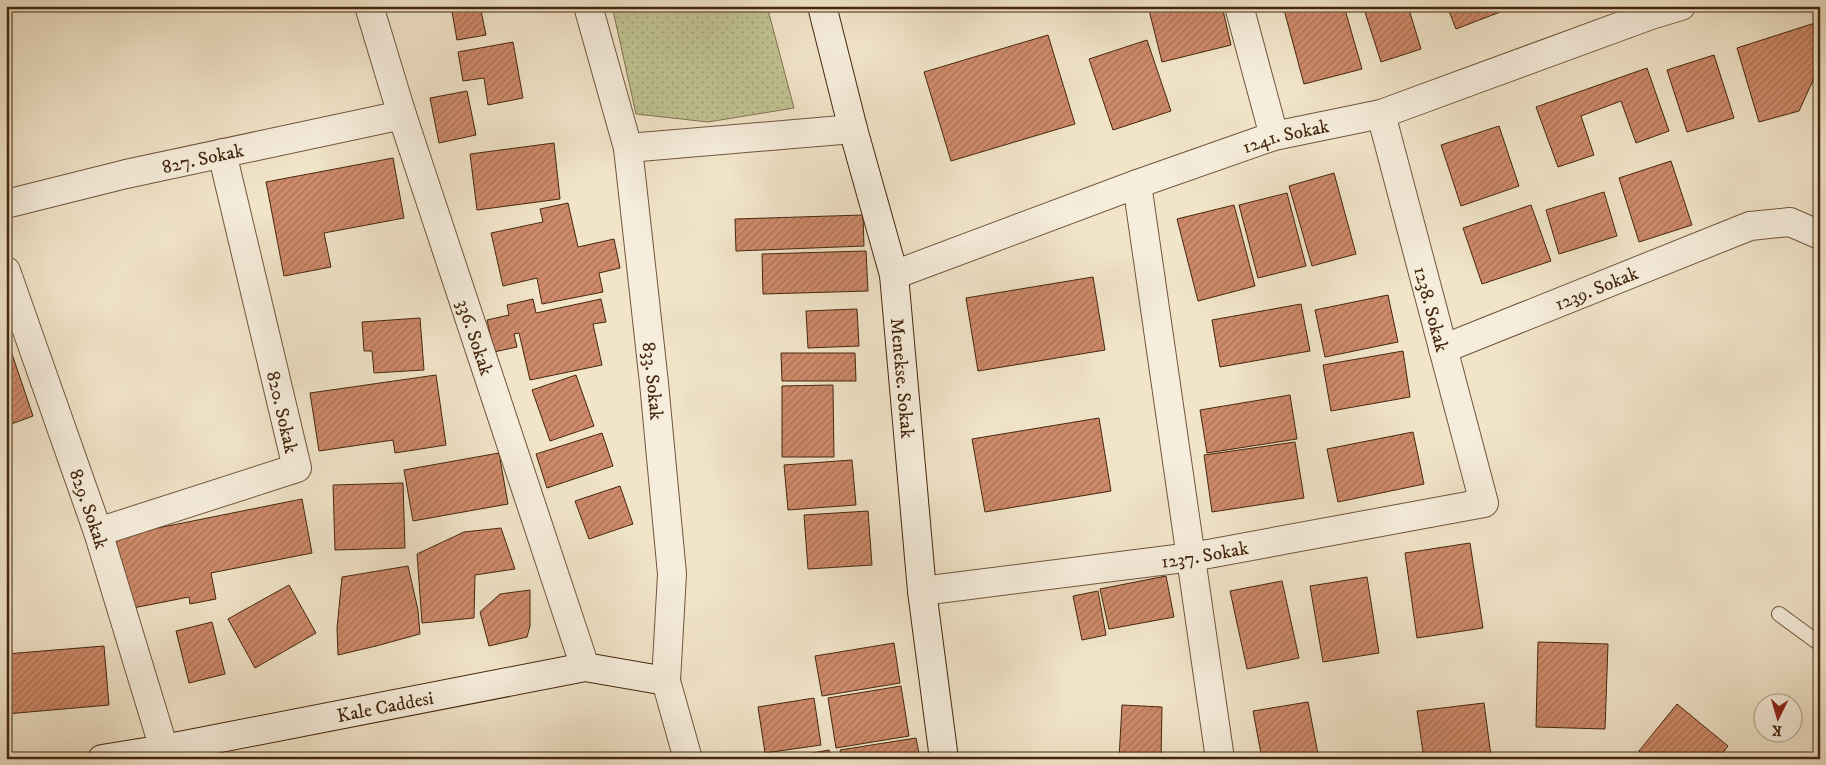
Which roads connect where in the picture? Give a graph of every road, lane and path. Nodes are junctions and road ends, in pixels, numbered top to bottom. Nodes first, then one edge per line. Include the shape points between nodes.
1 (369, 6) edge
2 (588, 6) edge
3 (822, 6) edge
4 (1239, 6) edge
5 (1681, 6) edge
6 (1650, 11) edge
7 (1381, 114) junction
8 (402, 115) junction
9 (853, 128) junction
10 (1274, 136) junction
11 (628, 148) junction
12 (222, 153) junction
13 (1137, 184) junction
14 (6, 204) edge
15 (1820, 235) edge
16 (6, 271) edge
17 (894, 275) junction
18 (16, 326) edge
19 (1443, 348) junction
20 (1484, 504) joint
21 (98, 532) junction
22 (1192, 557) junction
23 (922, 591) junction
24 (1778, 614) dead end
25 (1820, 644) edge
26 (585, 667) junction
27 (666, 681) junction
28 (164, 749) junction
29 (102, 759) edge
30 (688, 759) edge
31 (944, 759) edge
32 (1220, 759) edge

1 - 8 street, 336. Sokak
2 - 11 street, 833. Sokak
3 - 9 street, Menekse. Sokak
4 - 10 street
5 - 6 street, 1241. Sokak
6 - 7 street, 1241. Sokak
7 - 10 street, 1241. Sokak
7 - 19 street, 1238. Sokak
8 - 12 street, 827. Sokak
8 - 26 street, 336. Sokak
9 - 11 street
9 - 17 street, Menekse. Sokak
10 - 13 street, 1241. Sokak
11 - 27 street, 833. Sokak via 672,574
12 - 14 street, 827. Sokak
12 - 21 street, 820. Sokak via 297,468
13 - 17 street, 1241. Sokak
13 - 22 street
15 - 19 street, 1239. Sokak via 1790,222 1750,226
16 - 18 street, 829. Sokak
17 - 23 street, Menekse. Sokak
18 - 21 street, 829. Sokak
19 - 20 street, 1238. Sokak
20 - 22 street, 1237. Sokak
21 - 28 street, 829. Sokak
22 - 23 street, 1237. Sokak
22 - 32 street
23 - 31 street, Menekse. Sokak
24 - 25 lane
26 - 27 street, Kale Caddesi
26 - 28 street, Kale Caddesi
27 - 30 street, 833. Sokak
28 - 29 street, Kale Caddesi

